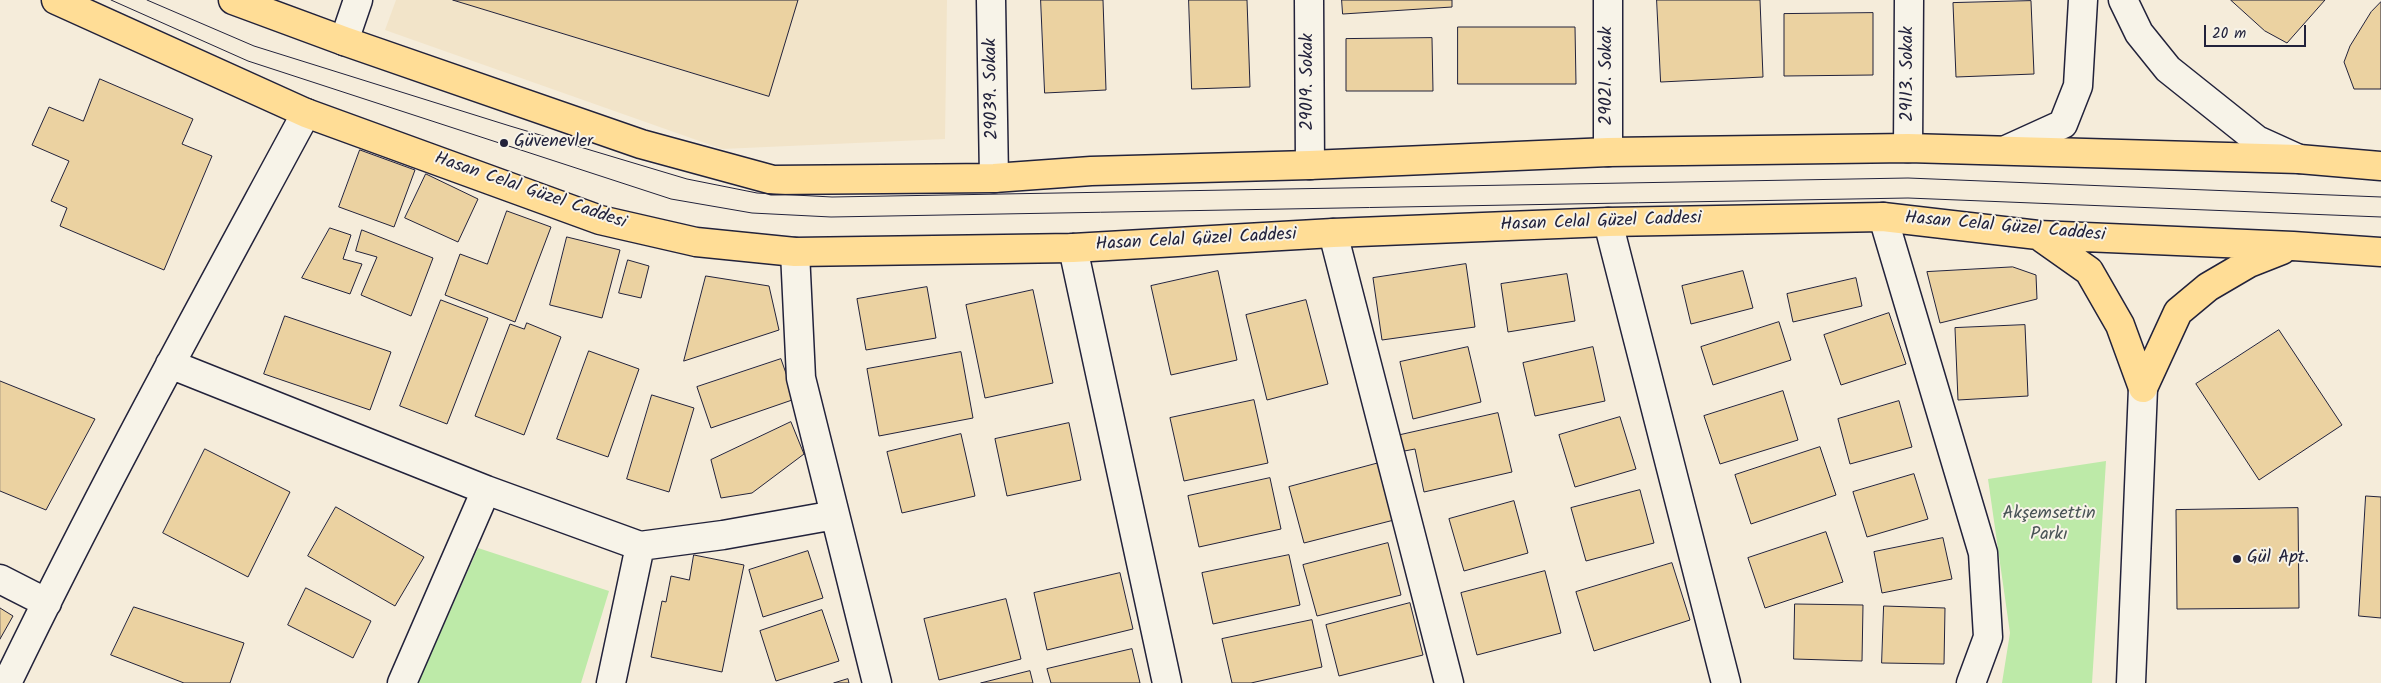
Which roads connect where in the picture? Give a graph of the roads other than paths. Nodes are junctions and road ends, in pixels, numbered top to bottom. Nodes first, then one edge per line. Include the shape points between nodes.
1 (56, 0) edge
2 (233, 0) edge
3 (358, 0) edge
4 (991, 0) edge
5 (1309, 0) edge
6 (1608, 0) edge
7 (1909, 0) edge
8 (2083, 0) edge
9 (2123, 0) edge
10 (344, 41) junction
11 (306, 113) junction
12 (1908, 148) junction
13 (2008, 149) junction
14 (1608, 152) junction
15 (2299, 159) junction
16 (1310, 165) junction
17 (2381, 166) edge
18 (994, 178) junction
19 (1882, 216) junction
20 (1608, 222) junction
21 (1333, 233) junction
22 (2038, 235) junction
23 (2293, 246) junction
24 (1073, 248) junction
25 (795, 252) junction
26 (2381, 252) edge
27 (170, 364) junction
28 (2143, 388) junction
29 (486, 490) junction
30 (836, 516) junction
31 (640, 546) junction
32 (0, 579) edge
33 (47, 603) junction
34 (7, 683) edge
35 (402, 683) edge
36 (611, 683) edge
37 (877, 683) edge
38 (1167, 683) edge
39 (1449, 683) edge
40 (1726, 683) edge
41 (1971, 683) edge
42 (2131, 683) edge

1 - 11 main road, Hasan Celal Güzel Caddesi
2 - 10 main road
3 - 10 street
4 - 18 street, 29039. Sokak
5 - 16 street, 29019. Sokak
6 - 14 street, 29021. Sokak
7 - 12 street, 29113. Sokak
8 - 13 street via 2078,86 2063,124
9 - 15 street via 2140,33 2168,69 2257,140
10 - 18 main road via 641,144 773,180
11 - 25 main road, Hasan Celal Güzel Caddesi via 600,220 696,242
11 - 27 street
12 - 13 main road
12 - 14 main road
13 - 15 main road
14 - 16 main road
15 - 17 main road
16 - 18 main road via 1091,171
19 - 20 main road, Hasan Celal Güzel Caddesi
19 - 22 main road, Hasan Celal Güzel Caddesi
19 - 41 street via 1983,553 1988,637
20 - 21 main road, Hasan Celal Güzel Caddesi
20 - 40 street
21 - 24 main road, Hasan Celal Güzel Caddesi
21 - 39 street
22 - 23 main road, Hasan Celal Güzel Caddesi
22 - 28 main road via 2090,271 2120,325
23 - 26 main road, Hasan Celal Güzel Caddesi
23 - 28 main road via 2241,268 2208,287 2178,312
24 - 25 main road, Hasan Celal Güzel Caddesi
24 - 38 street
25 - 30 street via 801,378
27 - 29 street
27 - 33 street
28 - 42 street
29 - 31 street
29 - 35 street
30 - 31 street
30 - 37 street
31 - 36 street
32 - 33 street
33 - 34 street

